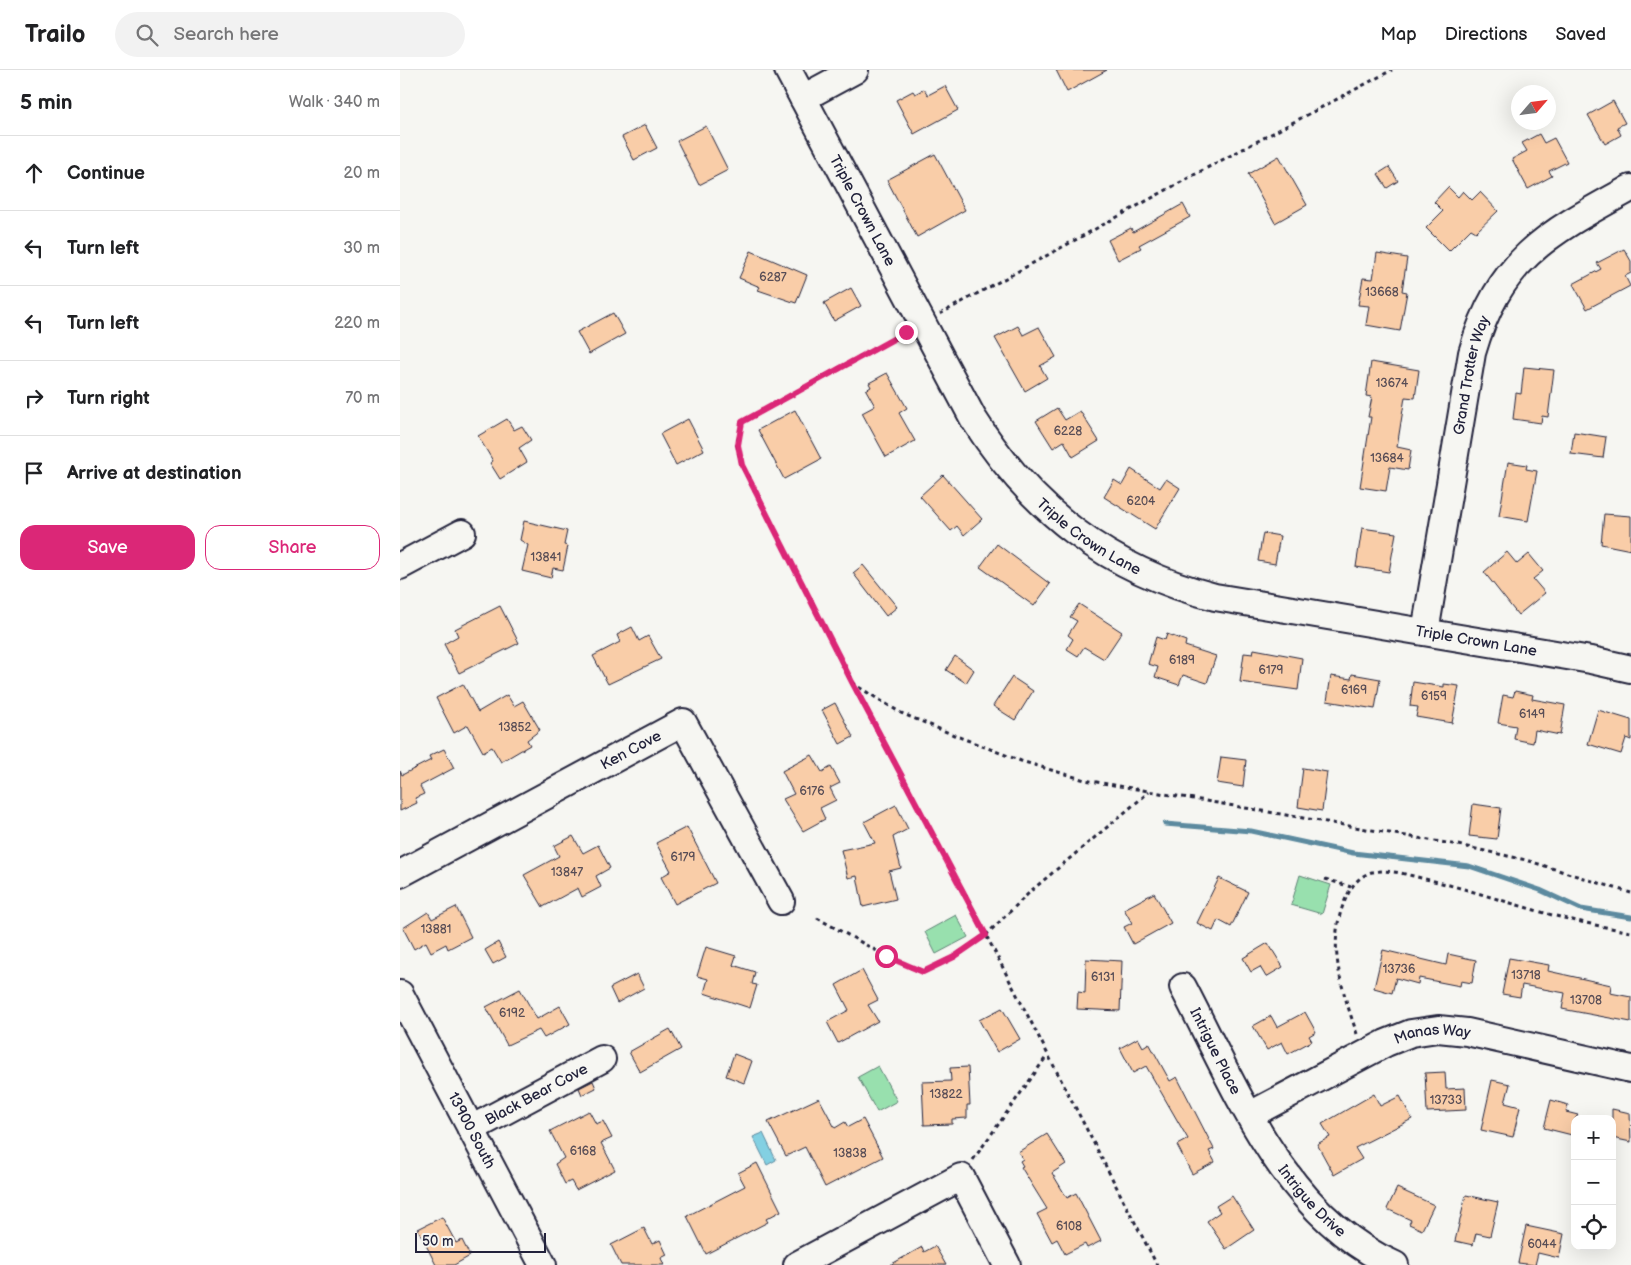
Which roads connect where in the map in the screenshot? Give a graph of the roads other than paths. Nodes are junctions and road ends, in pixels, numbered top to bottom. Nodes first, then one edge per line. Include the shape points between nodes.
1 (788, 70) edge
2 (855, 70) edge
3 (803, 98) junction
4 (1631, 188) edge
5 (462, 533) dead end
6 (400, 566) edge
7 (1425, 632) junction
8 (1631, 670) edge
9 (400, 874) edge
10 (781, 901) dead end
11 (1183, 987) dead end
12 (400, 994) edge
13 (602, 1059) dead end
14 (1631, 1069) edge
15 (1250, 1115) junction
16 (471, 1129) junction
17 (543, 1265) edge
18 (797, 1265) edge
19 (1007, 1265) edge
20 (1395, 1265) edge

1 - 3 street, Triple Crown Lane
2 - 3 street
3 - 7 street, Triple Crown Lane via 973,418 1010,472 1057,518 1111,556 1192,591 1238,602
4 - 7 street, Grand Trotter Way via 1569,222 1538,244 1508,276 1486,312 1472,353
5 - 6 street
7 - 8 street, Triple Crown Lane via 1591,660
9 - 10 street, Ken Cove via 683,722
11 - 15 street, Intrigue Place
12 - 16 street, 13900 South
13 - 16 street, Black Bear Cove
14 - 15 street, Manas Way via 1438,1028 1410,1033 1386,1043
15 - 20 street, Intrigue Drive via 1280,1166 1316,1209 1363,1247
16 - 17 street, 13900 South
18 - 19 street via 961,1177

